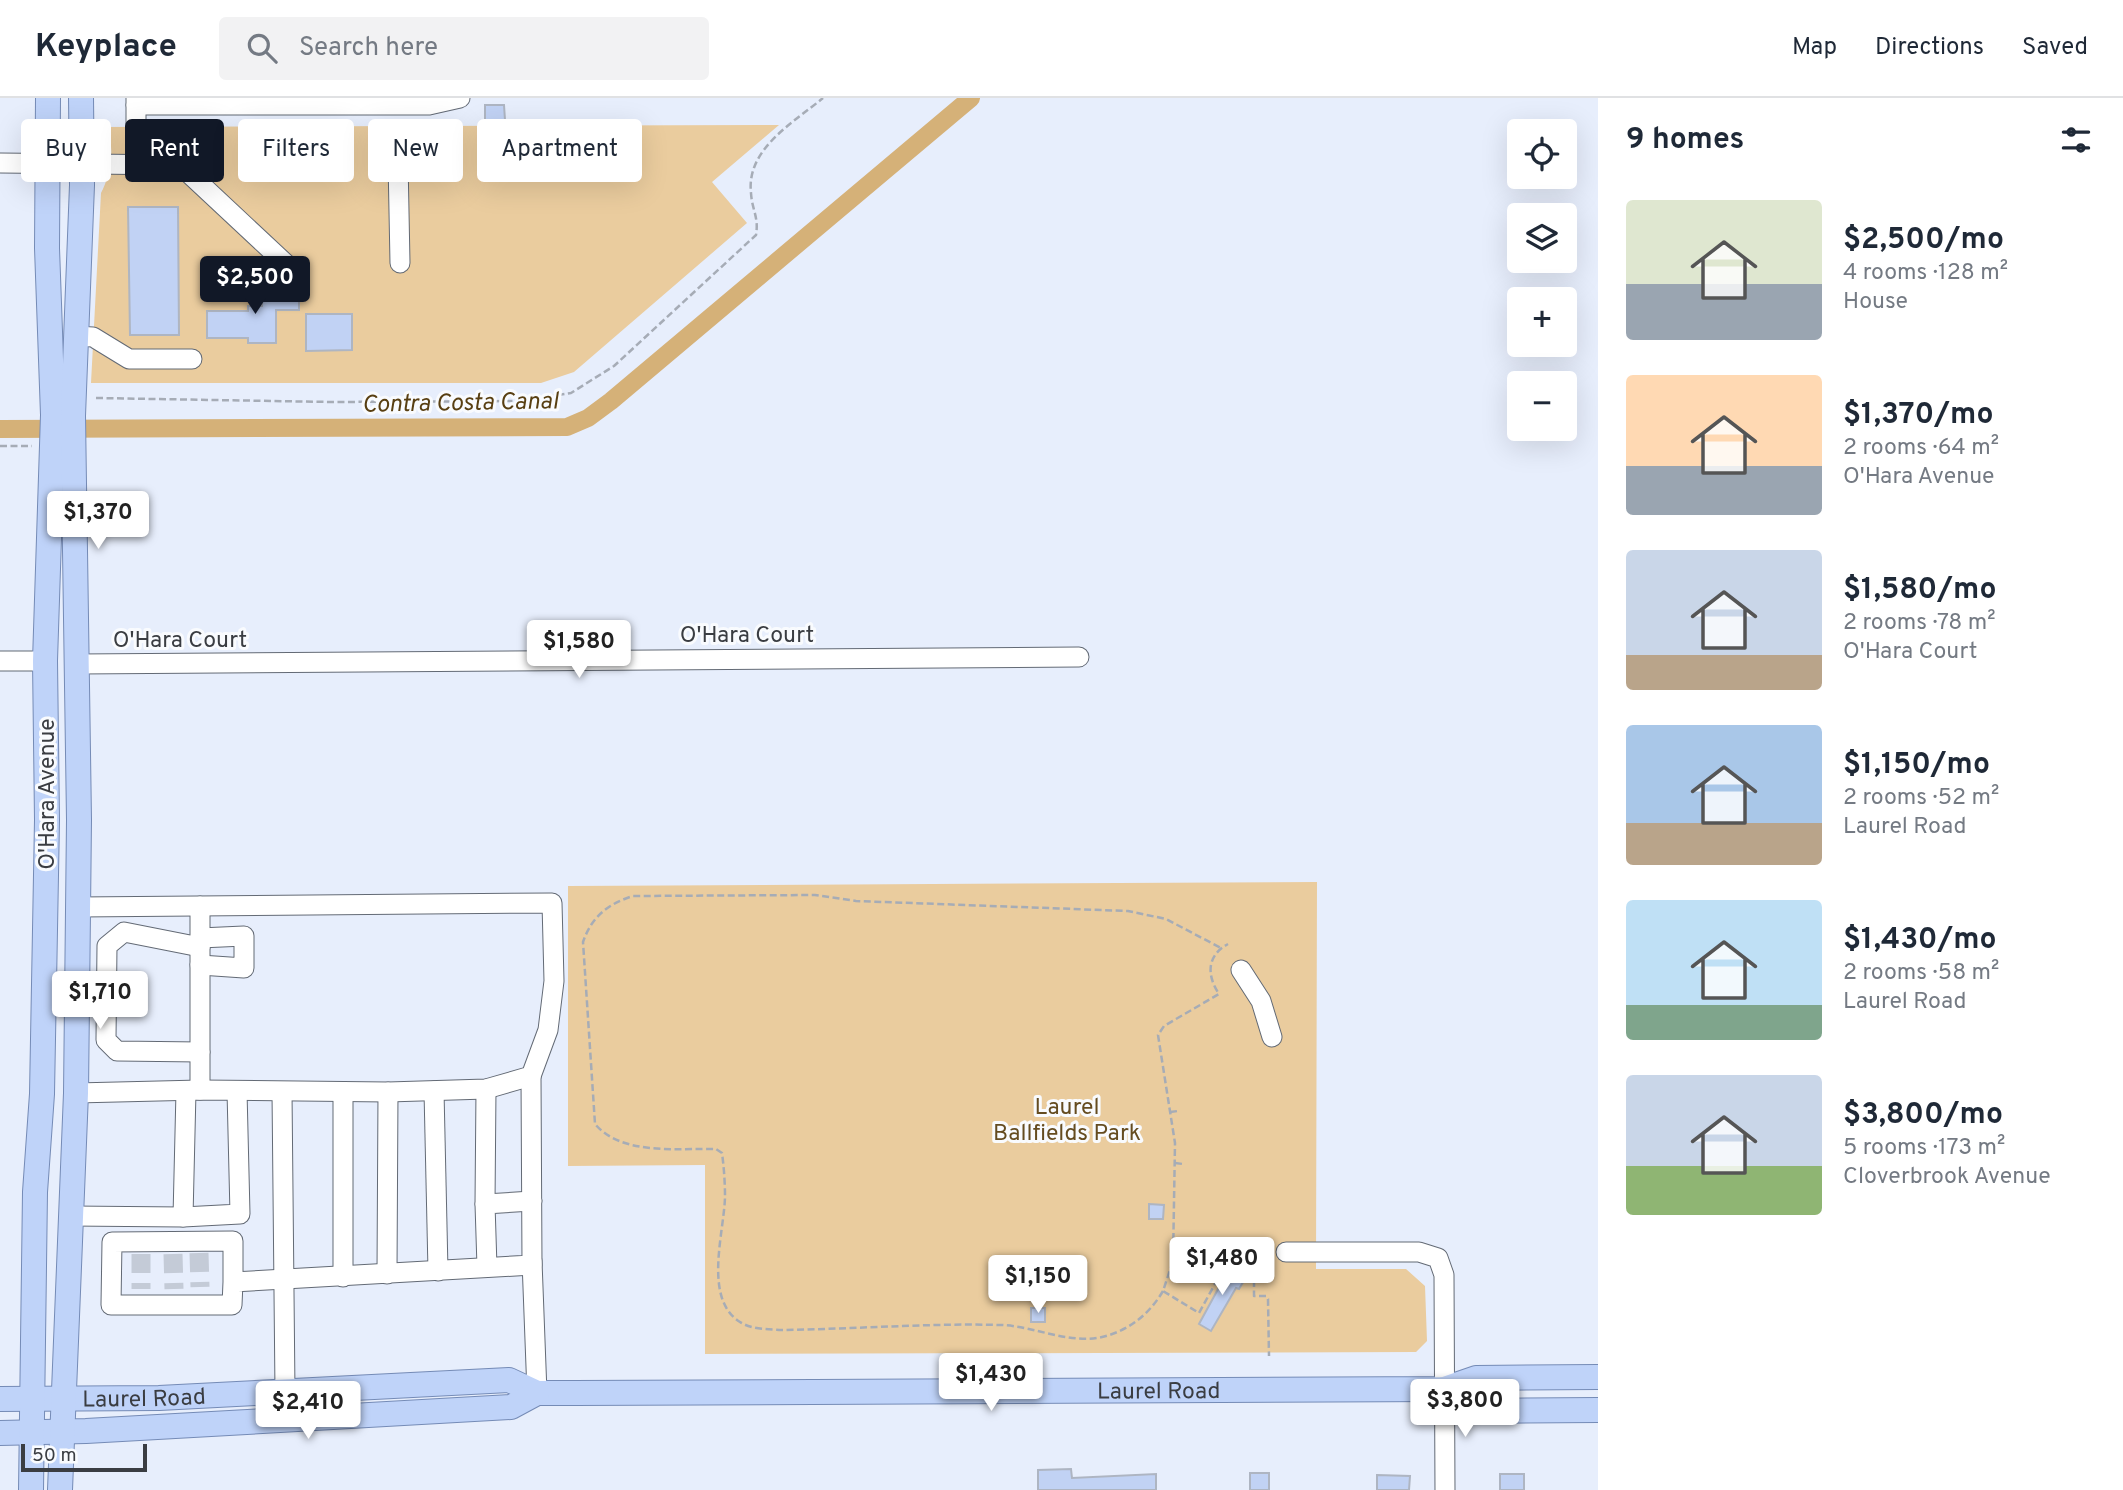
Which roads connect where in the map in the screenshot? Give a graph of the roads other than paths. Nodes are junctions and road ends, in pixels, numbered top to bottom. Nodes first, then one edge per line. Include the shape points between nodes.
1 (48, 98) edge
2 (81, 98) edge
3 (460, 98) edge
4 (136, 101) edge
5 (48, 119) edge
6 (81, 119) edge
7 (136, 119) edge
8 (0, 163) edge
9 (21, 163) edge
10 (48, 182) edge
11 (81, 182) edge
12 (206, 182) edge
13 (398, 182) edge
14 (400, 264) dead end
15 (287, 265) dead end
16 (75, 336) junction
17 (192, 359) dead end
18 (62, 426) junction
19 (1079, 657) dead end
20 (0, 661) edge
21 (45, 661) junction
22 (78, 664) junction
23 (200, 906) junction
24 (78, 907) junction
25 (200, 950) junction
26 (1241, 970) dead end
27 (1272, 1037) dead end
28 (200, 1052) junction
29 (531, 1076) junction
30 (486, 1089) junction
31 (193, 1091) junction
32 (237, 1091) junction
33 (434, 1091) junction
34 (282, 1092) junction
35 (388, 1092) junction
36 (76, 1093) junction
37 (343, 1093) junction
38 (532, 1201) junction
39 (485, 1204) junction
40 (71, 1216) junction
41 (178, 1217) junction
42 (173, 1247) junction
43 (1286, 1252) dead end
44 (532, 1261) junction
45 (487, 1267) junction
46 (438, 1271) junction
47 (387, 1274) junction
48 (343, 1277) junction
49 (282, 1281) junction
50 (233, 1282) junction
51 (1598, 1377) edge
52 (1444, 1389) junction
53 (285, 1392) junction
54 (537, 1393) junction
55 (64, 1397) junction
56 (30, 1398) junction
57 (0, 1399) edge
58 (1598, 1410) edge
59 (63, 1431) junction
60 (0, 1433) edge
61 (30, 1433) junction
62 (31, 1490) edge
63 (60, 1490) edge
64 (1445, 1490) edge

1 - 5 main road, O'Hara Avenue
2 - 6 main road, O'Hara Avenue
3 - 4 street via 429,105
4 - 7 street
8 - 9 street
10 - 18 main road, O'Hara Avenue
11 - 16 main road, O'Hara Avenue
12 - 15 street
13 - 14 street
16 - 17 street via 93,337 129,359
16 - 18 main road, O'Hara Avenue
18 - 21 main road, O'Hara Avenue
18 - 22 main road, O'Hara Avenue
19 - 22 street, O'Hara Court
20 - 21 street
21 - 56 main road, O'Hara Avenue via 46,875
22 - 24 main road, O'Hara Avenue
23 - 24 street
23 - 25 street
23 - 29 street via 552,903 551,1006 548,1030
24 - 36 main road, O'Hara Avenue
25 - 28 street
25 - 28 street via 124,932 113,940 107,946 106,1040 117,1051
26 - 27 street via 1261,1001
28 - 31 street
29 - 30 street
29 - 38 street
30 - 33 street
30 - 39 street
31 - 32 street
31 - 36 street
31 - 41 street
32 - 34 street
32 - 41 street via 240,1214
33 - 35 street
33 - 46 street
34 - 37 street
34 - 49 street
35 - 37 street
35 - 47 street
36 - 40 main road, O'Hara Avenue
37 - 48 street
38 - 39 street
38 - 44 street
39 - 45 street
40 - 41 street
40 - 55 main road, O'Hara Avenue
41 - 42 street
42 - 50 street via 233,1241
42 - 50 street via 141,1248 111,1242 111,1305 141,1297 200,1296 232,1305
43 - 52 street via 1419,1252 1438,1258 1444,1275
44 - 45 street via 532,1265
44 - 54 street
45 - 46 street
46 - 47 street
47 - 48 street
48 - 49 street
49 - 50 street
49 - 53 street
51 - 52 main road, Laurel Road via 1476,1378
52 - 54 main road, Laurel Road
52 - 58 main road via 1475,1411
52 - 64 street
53 - 54 main road, Laurel Road via 509,1380
53 - 55 main road, Laurel Road
54 - 59 main road, Laurel Road via 511,1407
55 - 56 main road, Laurel Road
55 - 59 main road, O'Hara Avenue
56 - 57 main road, Laurel Road
56 - 61 main road, O'Hara Avenue
59 - 61 main road, Laurel Road
59 - 63 main road, O'Hara Avenue
60 - 61 main road, Laurel Road
61 - 62 main road, O'Hara Avenue

